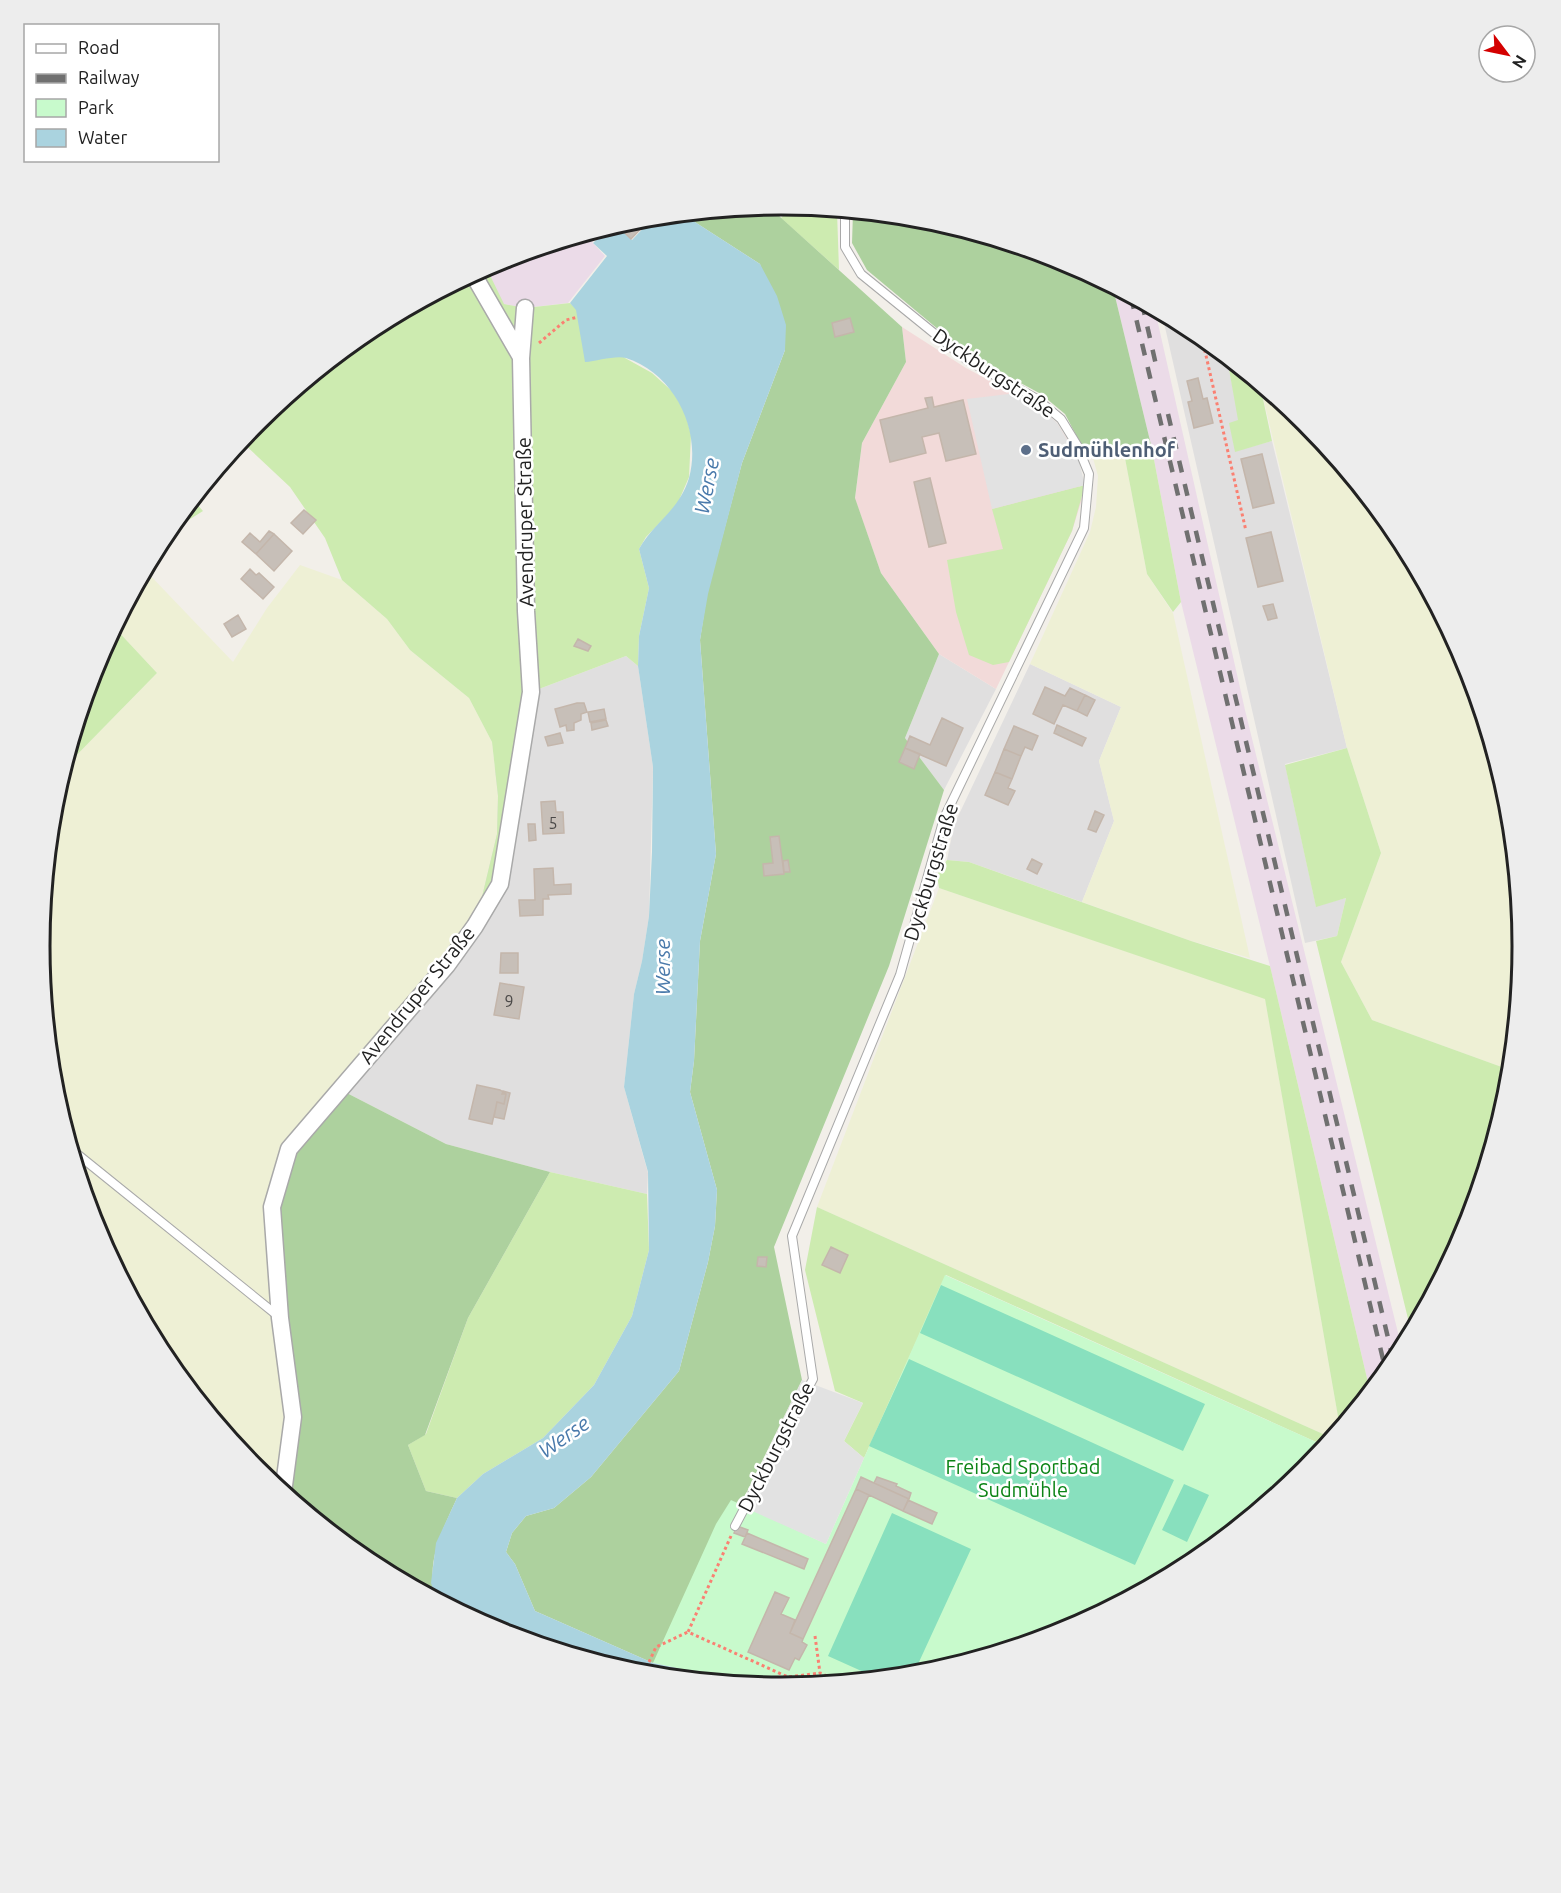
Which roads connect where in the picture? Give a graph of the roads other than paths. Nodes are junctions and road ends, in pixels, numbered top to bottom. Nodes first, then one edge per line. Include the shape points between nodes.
1 (845, 219) edge
2 (477, 282) edge
3 (525, 308) dead end
4 (521, 358) junction
5 (80, 1157) edge
6 (280, 1318) junction
7 (284, 1482) edge
8 (735, 1526) road end

1 - 8 lane, Dyckburgstraße via 845,247 861,274 967,360 1037,399 1061,419 1089,474 1084,528 944,818 900,975 792,1236 813,1379
2 - 4 street, Avendruper Straße
3 - 4 street
4 - 6 street, Avendruper Straße via 531,692 500,884 447,965 289,1149 273,1207
5 - 6 lane
6 - 7 street, Avendruper Straße via 293,1417

